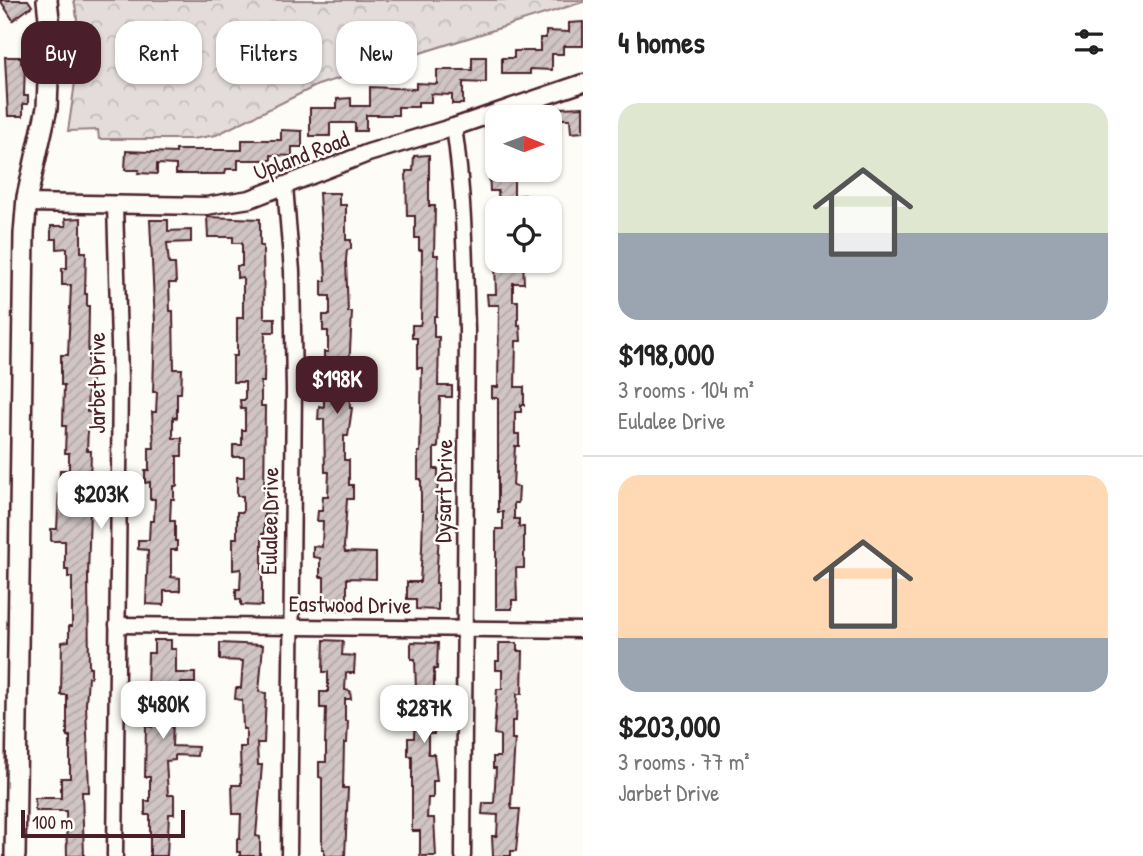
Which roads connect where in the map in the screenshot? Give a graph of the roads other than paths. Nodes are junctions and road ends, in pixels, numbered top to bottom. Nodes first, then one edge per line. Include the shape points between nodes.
1 (47, 0) edge
2 (583, 83) edge
3 (454, 127) junction
4 (285, 186) junction
5 (26, 203) junction
6 (115, 205) junction
7 (117, 625) junction
8 (291, 626) junction
9 (464, 628) junction
10 (583, 630) edge
11 (15, 856) edge
12 (115, 856) edge
13 (289, 856) edge
14 (463, 856) edge

1 - 5 main road via 47,108
2 - 3 street, Upland Road
3 - 4 street, Upland Road via 368,153
3 - 9 street, Dysart Drive via 467,318
4 - 6 street, Upland Road via 229,204
4 - 8 street, Eulalee Drive via 294,390
5 - 6 street, Upland Road
5 - 11 main road
6 - 7 street, Jarbet Drive via 120,378
7 - 8 street, Eastwood Drive
7 - 12 street, Jarbet Drive
8 - 9 street, Eastwood Drive
8 - 13 street, Eulalee Drive
9 - 10 street, Eastwood Drive
9 - 14 street, Dysart Drive

